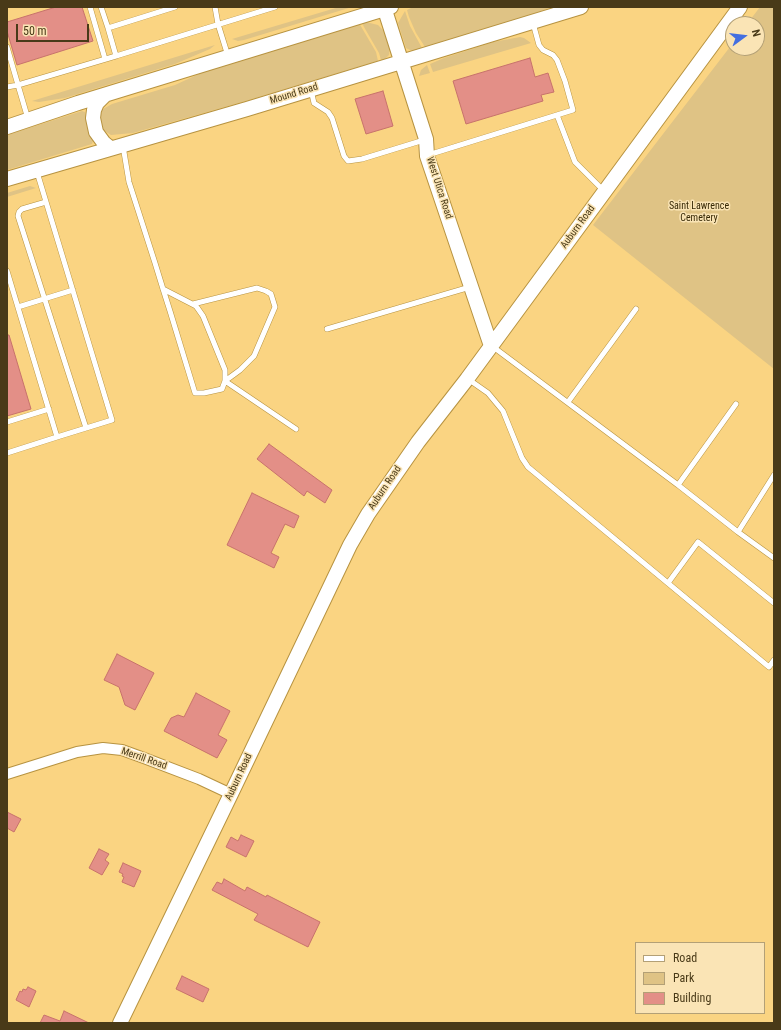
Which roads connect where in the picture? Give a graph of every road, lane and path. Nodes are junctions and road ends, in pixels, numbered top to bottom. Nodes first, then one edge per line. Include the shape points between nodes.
1 (90, 7) edge
2 (101, 7) edge
3 (176, 7) edge
4 (215, 7) edge
5 (275, 7) edge
6 (581, 7) edge
7 (740, 7) edge
8 (387, 8) edge
9 (532, 22) junction
10 (218, 24) junction
11 (108, 28) junction
12 (7, 47) edge
13 (116, 56) junction
14 (228, 57) junction
15 (105, 59) junction
16 (402, 61) junction
17 (18, 85) junction
18 (7, 87) edge
19 (311, 89) junction
20 (105, 96) junction
21 (557, 115) junction
22 (29, 120) junction
23 (7, 127) edge
24 (426, 139) junction
25 (116, 146) junction
26 (428, 156) junction
27 (37, 170) junction
28 (7, 179) edge
29 (604, 192) junction
30 (46, 202) junction
31 (7, 271) edge
32 (471, 287) junction
33 (163, 289) junction
34 (73, 290) junction
35 (45, 299) junction
36 (192, 304) junction
37 (18, 307) junction
38 (636, 309) dead end
39 (327, 329) dead end
40 (491, 346) junction
41 (467, 378) junction
42 (225, 381) junction
43 (568, 402) junction
44 (736, 404) dead end
45 (49, 410) junction
46 (7, 422) edge
47 (86, 428) junction
48 (296, 429) dead end
49 (57, 437) junction
50 (7, 453) edge
51 (774, 475) edge
52 (678, 485) junction
53 (738, 532) junction
54 (774, 558) edge
55 (668, 583) junction
56 (774, 603) edge
57 (774, 660) edge
58 (7, 774) edge
59 (231, 794) junction
60 (120, 1023) edge

1 - 15 lane
2 - 11 lane
3 - 11 lane
4 - 10 lane
5 - 10 lane
6 - 9 street, Mound Road
7 - 29 street, Auburn Road
8 - 14 street
8 - 16 street, West Utica Road
9 - 16 street, Mound Road
9 - 21 lane via 539,45 557,60 573,110
10 - 13 lane
10 - 14 lane
11 - 13 lane
12 - 17 lane
13 - 15 lane
14 - 20 street
15 - 17 lane
16 - 19 street, Mound Road
16 - 24 street, West Utica Road
17 - 18 lane
17 - 22 lane
19 - 24 lane via 314,103 328,112 332,118 344,156 348,161
19 - 25 street, Mound Road
20 - 22 street
20 - 25 street via 94,110 96,132 104,143
21 - 26 lane
21 - 29 lane via 574,162
22 - 23 street
24 - 26 street, West Utica Road
25 - 27 street, Mound Road
25 - 33 lane
26 - 32 street, West Utica Road
27 - 28 street, Mound Road
27 - 30 lane
29 - 40 street, Auburn Road
30 - 34 lane
30 - 35 lane via 22,209 18,216
31 - 37 lane
32 - 39 lane
32 - 40 street, West Utica Road
33 - 36 lane
33 - 42 lane via 195,393 222,389
34 - 35 lane
34 - 47 lane via 112,420
35 - 37 lane
35 - 47 lane
36 - 42 lane via 204,316 225,370
36 - 42 lane via 257,288 271,294 274,301 275,307 254,356
37 - 45 lane
38 - 43 lane
40 - 41 street, Auburn Road
40 - 43 lane
41 - 55 lane via 488,393 503,411 528,467
41 - 59 street, Auburn Road via 390,481 361,526
42 - 48 lane
43 - 52 lane
44 - 52 lane
45 - 46 lane
45 - 49 lane
47 - 49 lane
49 - 50 lane
51 - 53 lane
52 - 53 lane
53 - 54 lane
55 - 56 lane via 698,542
55 - 57 lane via 769,668
58 - 59 street, Merrill Road via 77,752 104,748 122,750
59 - 60 street, Auburn Road

